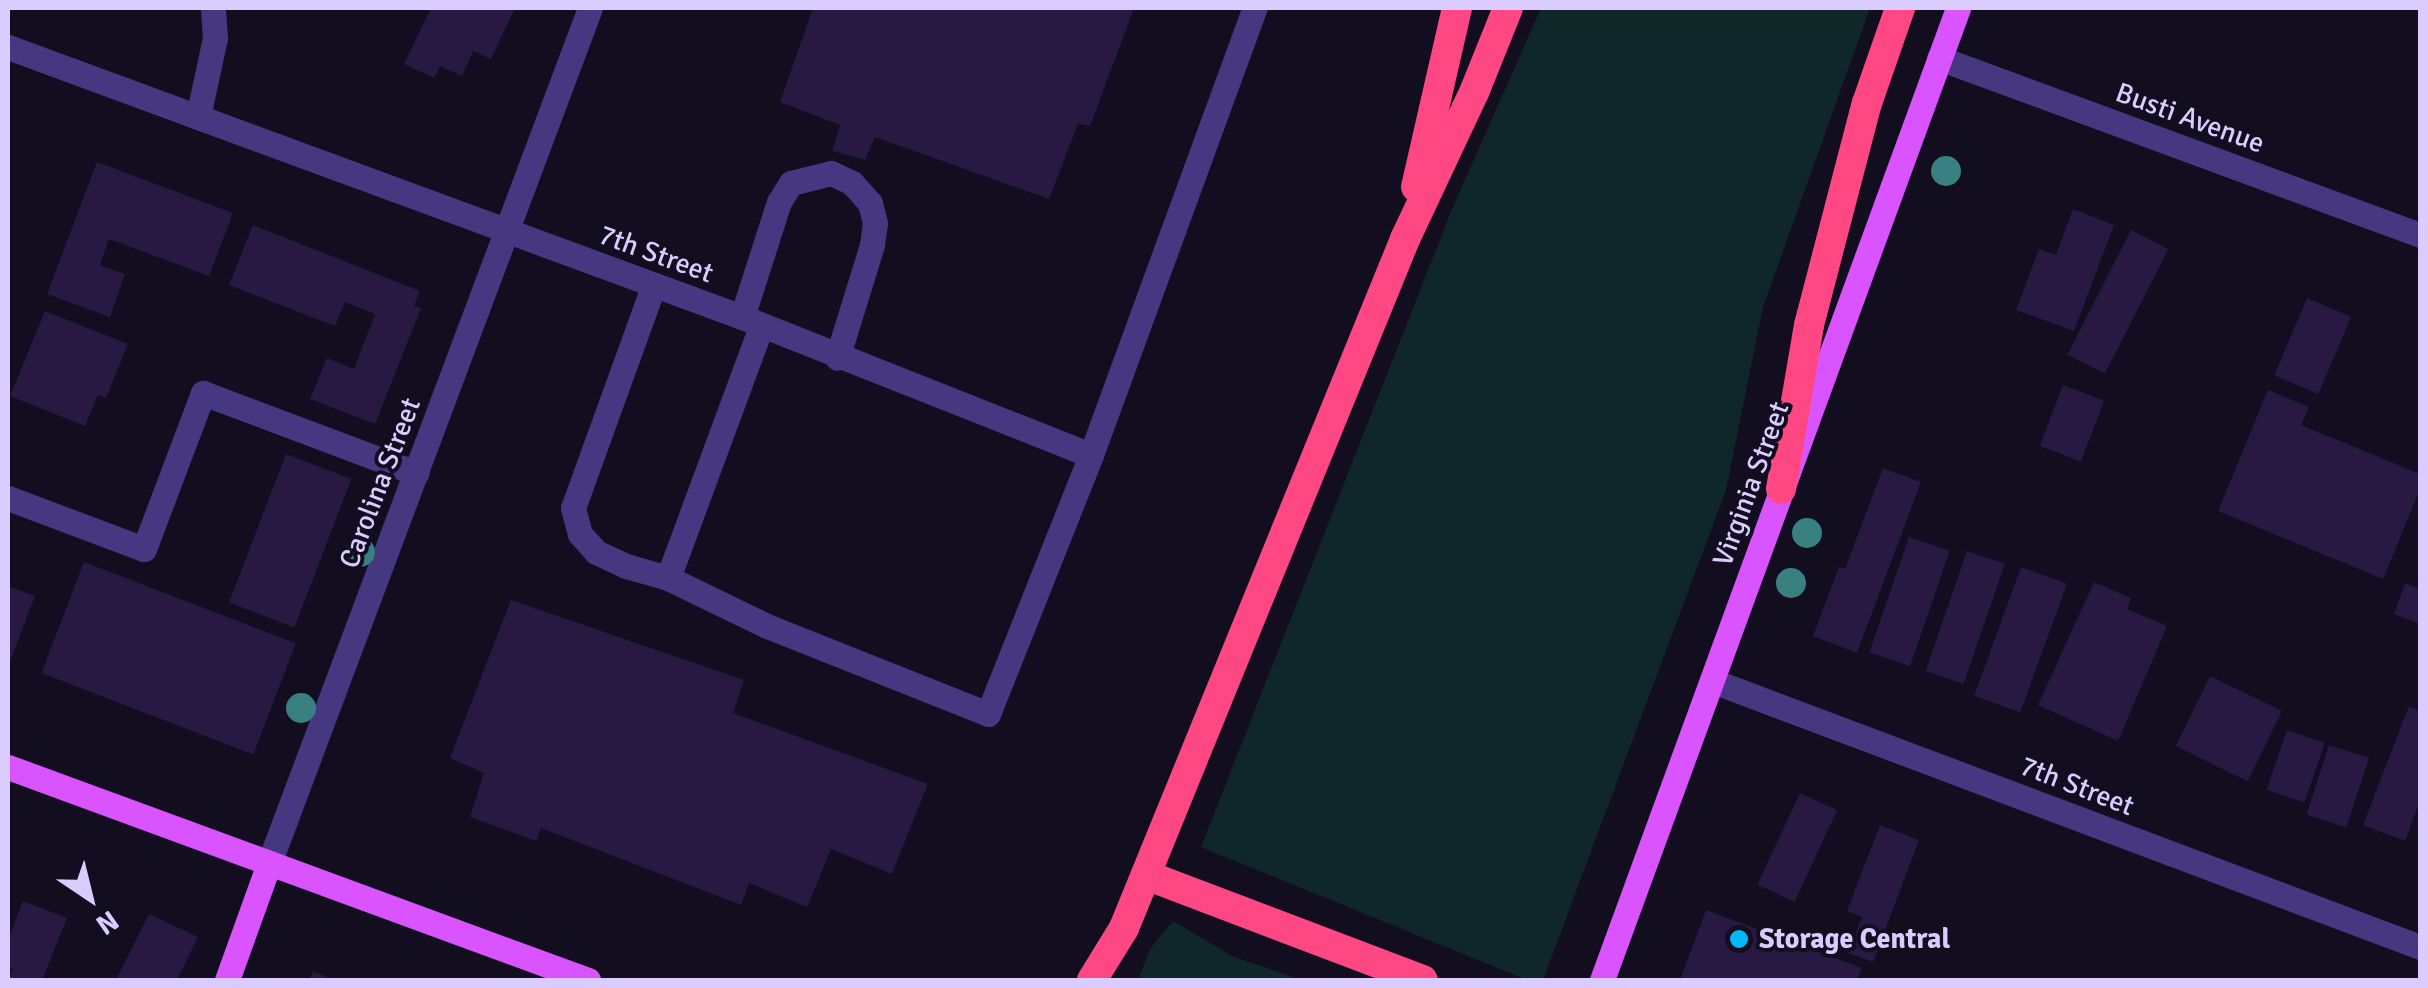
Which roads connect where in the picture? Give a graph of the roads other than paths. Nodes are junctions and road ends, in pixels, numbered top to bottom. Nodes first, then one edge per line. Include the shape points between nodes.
1 (213, 8) edge
2 (590, 8) edge
3 (1255, 8) edge
4 (1457, 8) edge
5 (1508, 8) edge
6 (1900, 8) edge
7 (1958, 8) edge
8 (8, 47) edge
9 (1939, 58) junction
10 (198, 117) junction
11 (508, 231) junction
12 (2420, 235) edge
13 (1404, 239) junction
14 (654, 287) junction
15 (751, 322) junction
16 (837, 358) junction
17 (1091, 455) junction
18 (416, 473) junction
19 (1781, 489) junction
20 (8, 498) edge
21 (668, 578) junction
22 (1712, 681) junction
23 (8, 767) edge
24 (268, 866) junction
25 (1146, 876) junction
26 (1124, 928) junction
27 (2420, 947) edge
28 (226, 980) edge
29 (588, 980) edge
30 (1092, 980) edge
31 (1120, 980) edge
32 (1423, 980) edge
33 (1602, 980) edge

1 - 10 street via 216,38
2 - 11 street, Carolina Street
3 - 17 street
4 - 13 highway
5 - 13 highway
6 - 19 highway via 1830,239
7 - 9 main road, Virginia Street
8 - 10 street, 7th Street
9 - 12 street, Busti Avenue
9 - 19 main road, Virginia Street
10 - 11 street, 7th Street
11 - 14 street, 7th Street
11 - 18 street, Carolina Street
13 - 25 highway
14 - 15 street, 7th Street
14 - 21 street via 573,508 580,534 596,552
15 - 16 street, 7th Street
15 - 16 street via 779,202 791,183 831,173 870,203 874,223
15 - 21 street
16 - 17 street, 7th Street
17 - 21 street via 988,714 767,626
18 - 20 street via 203,393 144,549
18 - 24 street, Carolina Street
19 - 22 main road, Virginia Street
22 - 27 street, 7th Street
22 - 33 main road, Virginia Street
23 - 24 main road
24 - 28 main road, Carolina Street
24 - 29 main road
25 - 26 highway
25 - 32 highway
26 - 30 highway
26 - 31 highway

